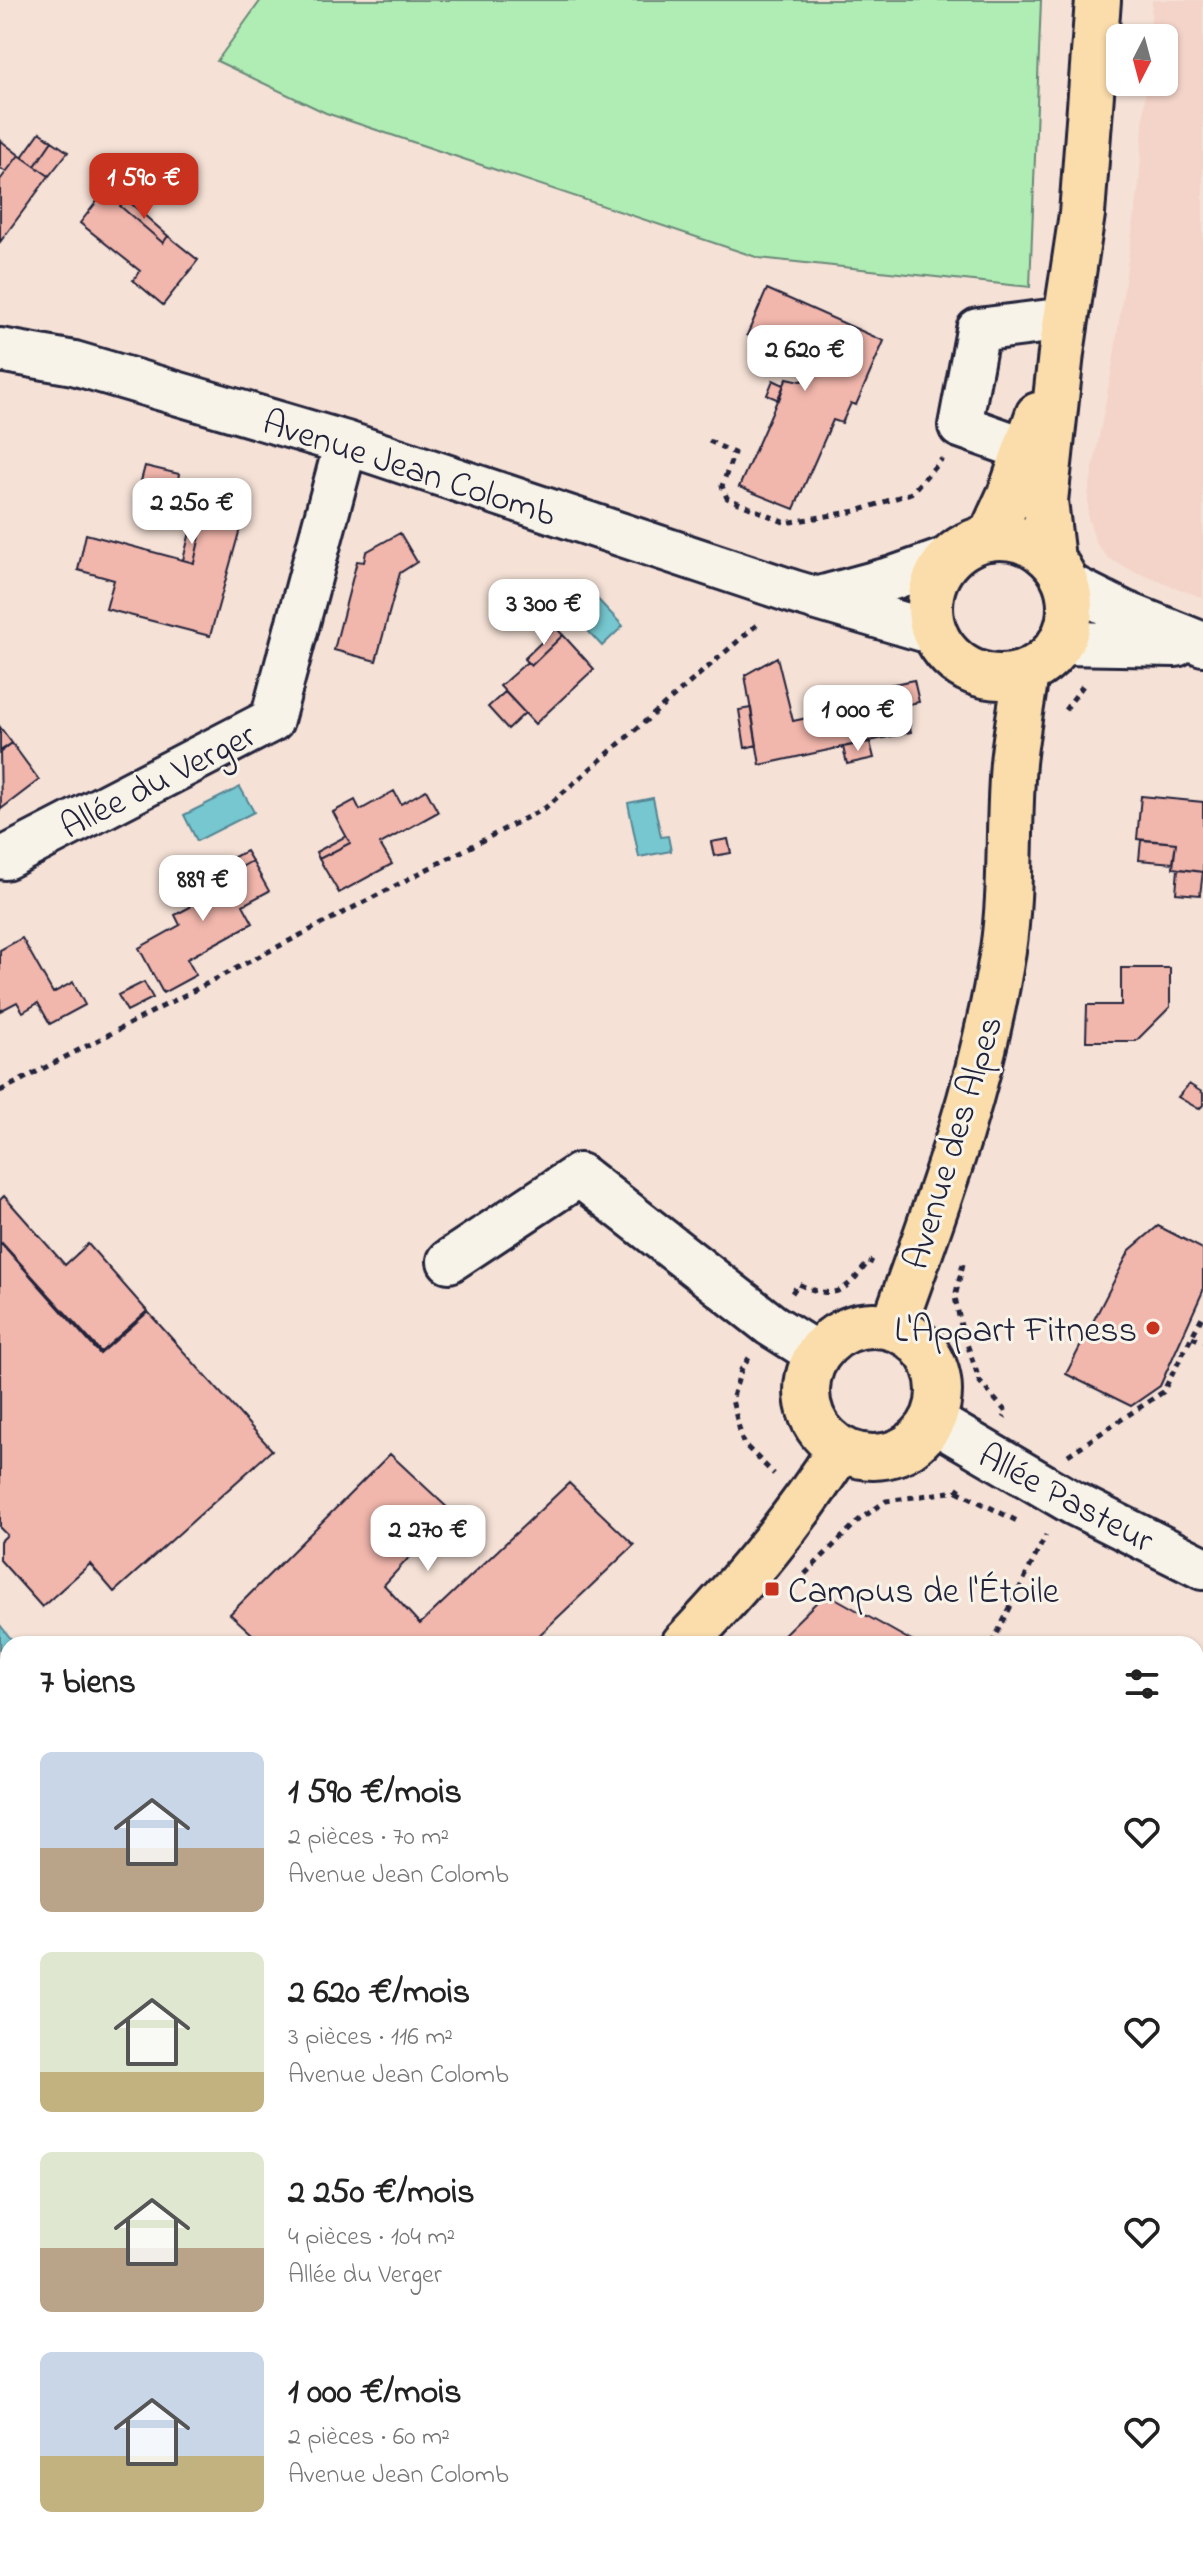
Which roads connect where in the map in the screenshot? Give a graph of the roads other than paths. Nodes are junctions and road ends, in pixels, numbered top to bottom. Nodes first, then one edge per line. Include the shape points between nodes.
1 (1098, 0) edge
2 (1063, 336) junction
3 (0, 350) edge
4 (346, 443) junction
5 (1025, 449) junction
6 (990, 538) junction
7 (950, 558) junction
8 (1060, 572) junction
9 (805, 596) junction
10 (934, 633) junction
11 (1062, 643) junction
12 (1203, 645) edge
13 (1026, 673) junction
14 (983, 676) junction
15 (1013, 762) junction
16 (0, 857) edge
17 (449, 1261) dead end
18 (893, 1328) junction
19 (817, 1354) junction
20 (933, 1421) junction
21 (840, 1449) junction
22 (1203, 1568) edge
23 (691, 1636) edge

1 - 2 main road via 1082,214
2 - 5 main road
2 - 5 street via 978,330 960,426
2 - 8 main road via 1045,501
3 - 4 street, Avenue Jean Colomb via 74,363
4 - 9 street, Avenue Jean Colomb
4 - 16 street, Allée du Verger via 272,720
5 - 6 main road
6 - 7 main road via 968,544
6 - 8 main road via 1012,537 1034,545
7 - 9 street via 893,578
7 - 10 main road via 931,593
8 - 11 main road via 1071,604
8 - 12 street via 1123,612
9 - 10 street, Avenue Jean Colomb
10 - 14 main road via 946,652
11 - 12 street
11 - 13 main road
13 - 14 main road
13 - 15 main road, Avenue des Alpes
14 - 15 main road, Avenue des Alpes
15 - 18 main road, Avenue des Alpes via 1003,948 984,1053
17 - 19 street via 579,1175 771,1325
18 - 19 main road via 868,1325 843,1331
18 - 20 main road via 913,1338 934,1366 939,1399
19 - 21 main road via 808,1380 808,1407 814,1424
20 - 21 main road via 903,1452 861,1457
20 - 22 street, Allée Pasteur via 1073,1503
21 - 23 main road via 783,1532

